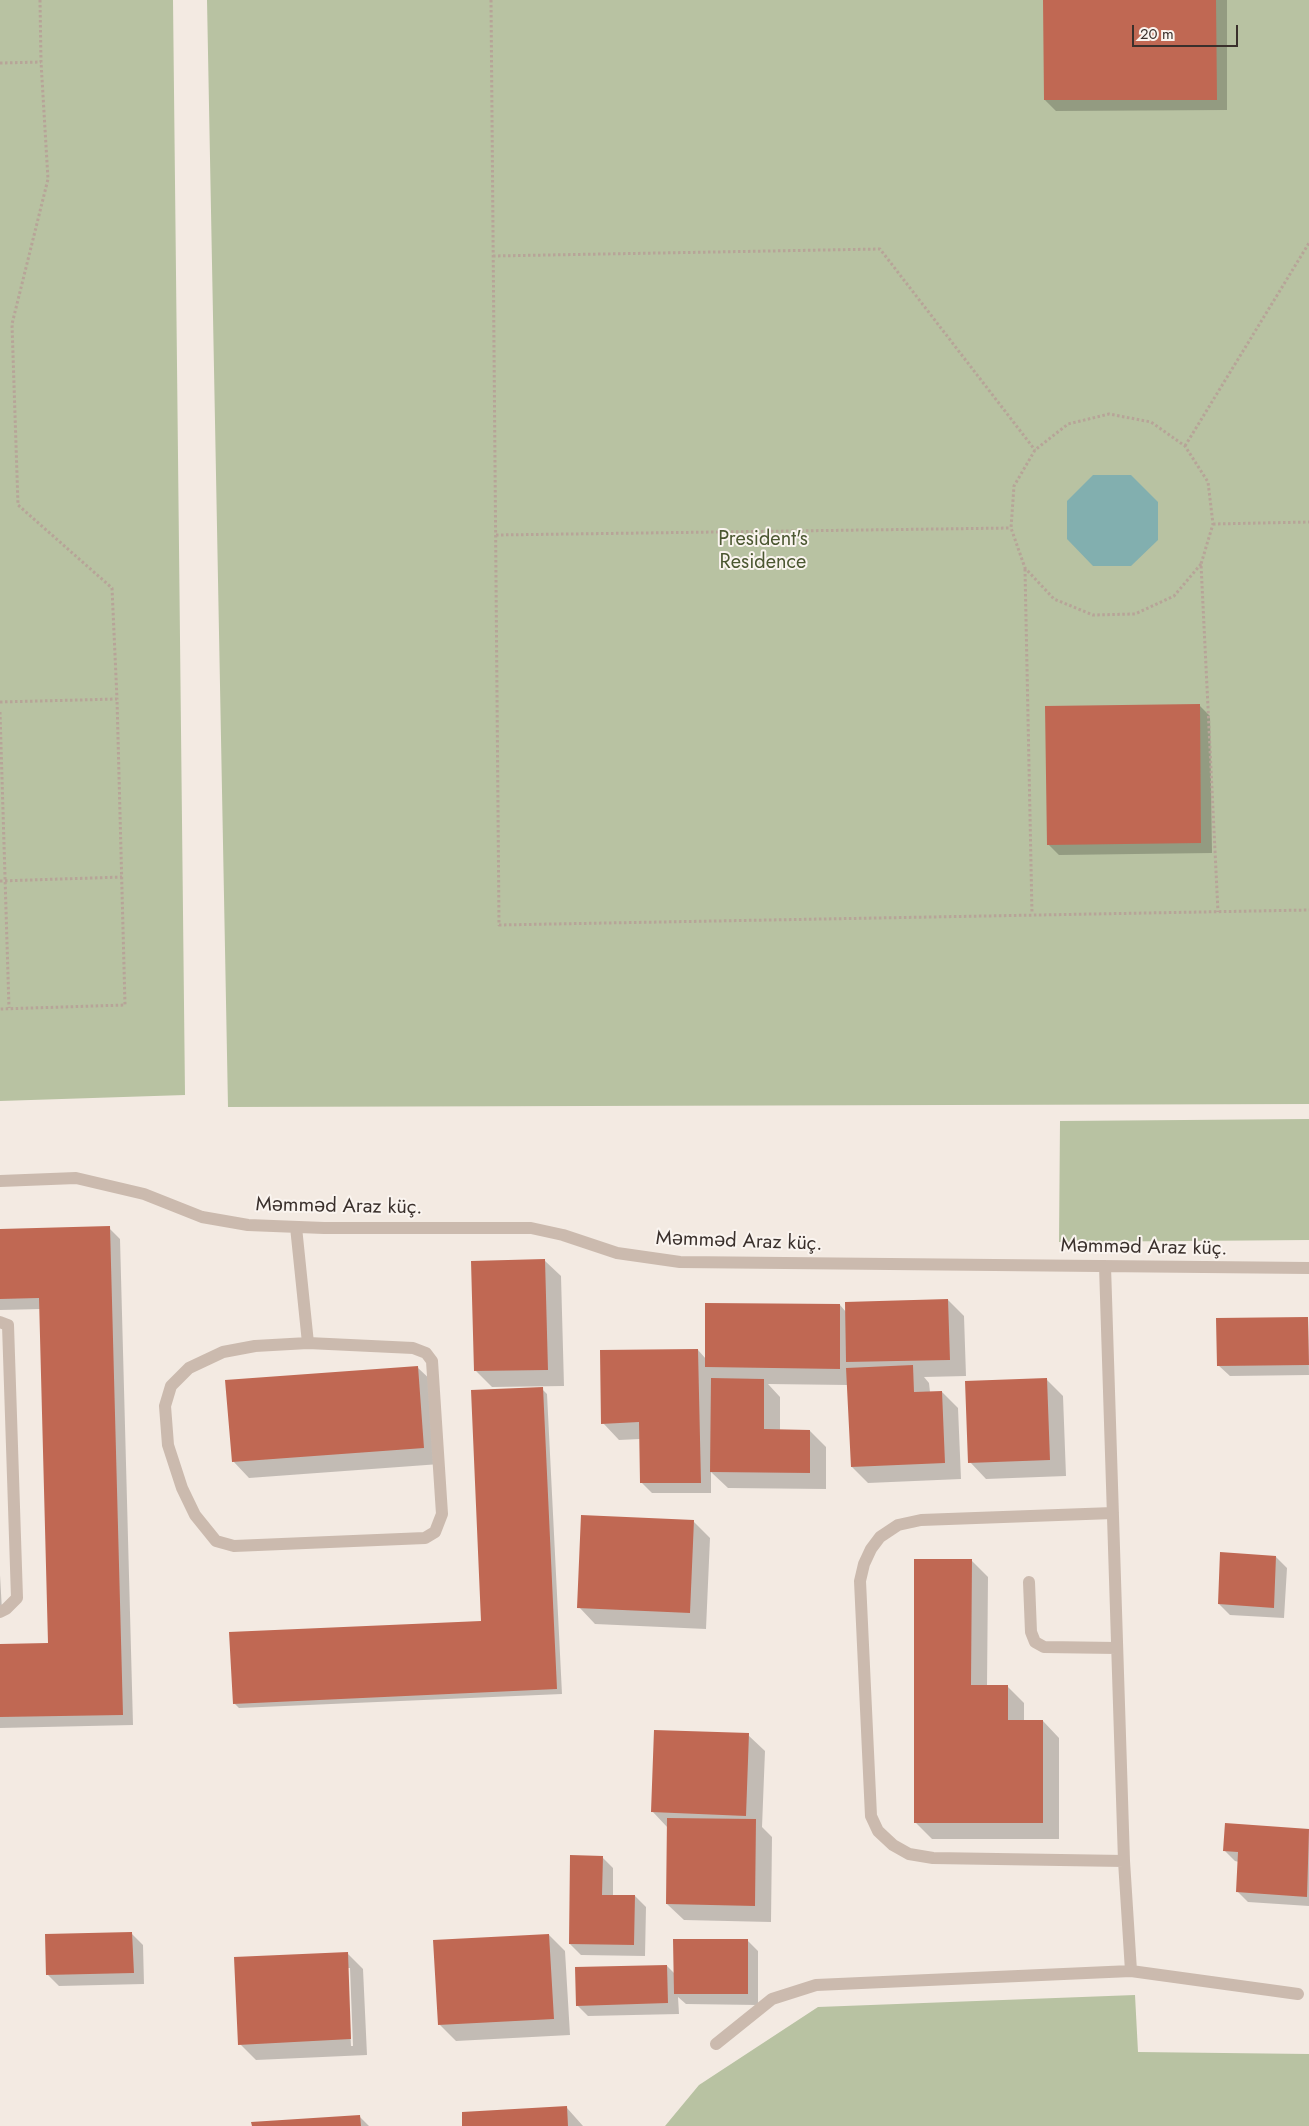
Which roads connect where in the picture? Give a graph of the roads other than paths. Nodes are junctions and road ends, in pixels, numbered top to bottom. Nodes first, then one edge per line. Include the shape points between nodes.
1 (0, 1181) edge
2 (296, 1227) junction
3 (1105, 1266) junction
4 (1309, 1268) edge
5 (0, 1322) edge
6 (308, 1343) junction
7 (1113, 1513) junction
8 (1029, 1582) dead end
9 (0, 1612) edge
10 (1118, 1648) junction
11 (1124, 1861) junction
12 (1131, 1971) junction
13 (1298, 1994) dead end
14 (716, 2044) dead end

1 - 2 street, Məmməd Araz küç. via 76,1178 144,1194 202,1217 248,1225
2 - 3 street, Məmməd Araz küç. via 531,1228 617,1253 680,1262
2 - 6 street
3 - 4 street, Məmməd Araz küç.
3 - 7 street
5 - 9 street via 8,1325 17,1598
6 - 6 street via 413,1348 426,1353 432,1361 442,1514 436,1532 425,1538 234,1546 216,1541 195,1515 168,1445 166,1406 171,1386 189,1368 223,1352 255,1346
7 - 10 street
7 - 11 street via 921,1520 898,1525 880,1537 871,1549 860,1581 871,1816 878,1831 909,1854 933,1858
8 - 10 street via 1031,1632 1035,1642 1044,1647
10 - 11 street
11 - 12 street
12 - 13 street
12 - 14 street via 816,1985 772,2000

